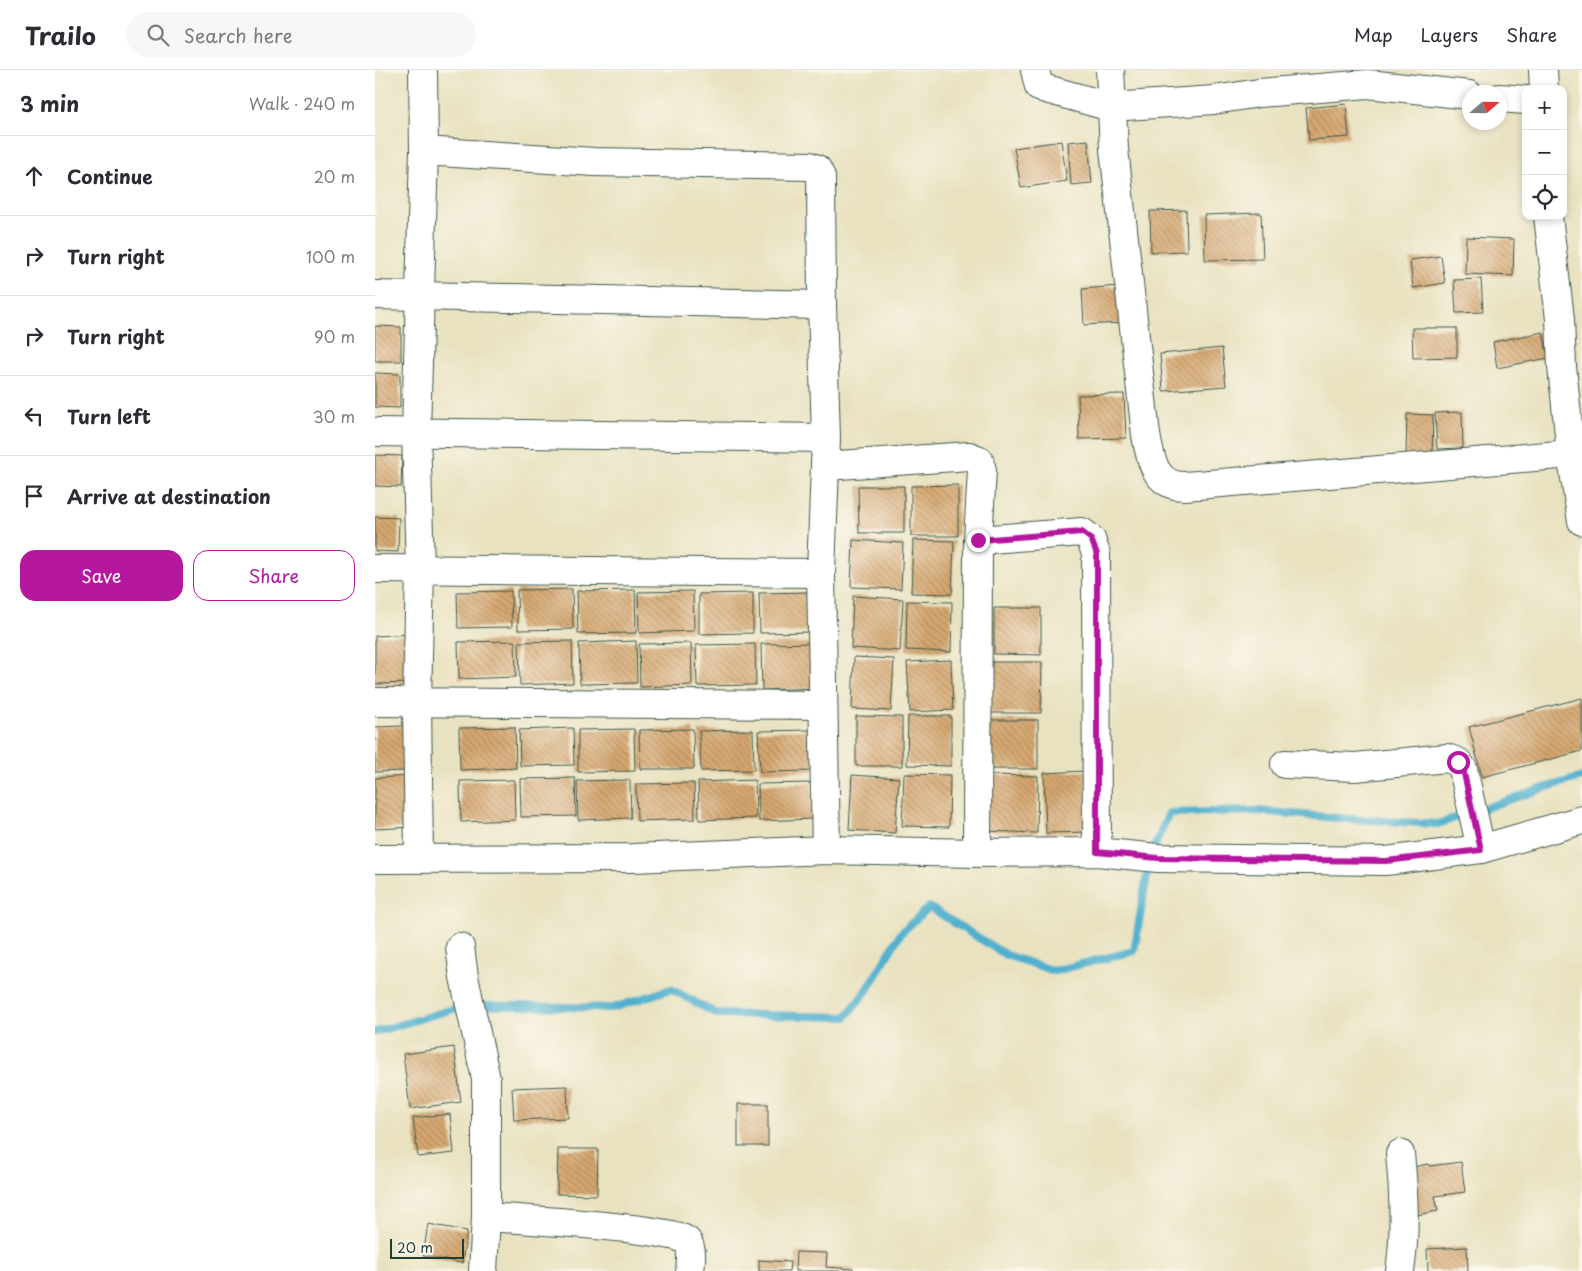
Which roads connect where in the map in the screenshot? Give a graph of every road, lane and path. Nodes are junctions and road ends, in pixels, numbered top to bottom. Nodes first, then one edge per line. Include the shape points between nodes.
1 (423, 70) edge
2 (1035, 70) edge
3 (1110, 70) edge
4 (1543, 70) edge
5 (1544, 85) edge
6 (1462, 94) edge
7 (1507, 99) edge
8 (1522, 100) edge
9 (1111, 107) junction
10 (424, 151) junction
11 (1550, 220) edge
12 (375, 295) edge
13 (420, 295) junction
14 (822, 305) junction
15 (1571, 317) edge
16 (375, 432) edge
17 (417, 432) junction
18 (826, 438) junction
19 (1571, 454) junction
20 (825, 466) junction
21 (1582, 521) edge
22 (978, 540) junction
23 (375, 569) edge
24 (420, 569) junction
25 (821, 573) junction
26 (375, 702) edge
27 (417, 702) junction
28 (823, 705) junction
29 (1285, 764) dead end
30 (1582, 820) edge
31 (1480, 842) junction
32 (826, 850) junction
33 (1097, 852) junction
34 (977, 853) junction
35 (419, 858) junction
36 (375, 859) edge
37 (460, 947) dead end
38 (1399, 1154) dead end
39 (486, 1217) junction
40 (483, 1271) edge
41 (690, 1271) edge
42 (1400, 1271) edge

1 - 10 street
2 - 9 street via 1039,87
3 - 9 street
4 - 5 street
6 - 9 street via 1368,84
7 - 8 street
9 - 19 street via 1149,457 1167,482 1185,486
10 - 13 street
10 - 14 street via 594,162 810,166 817,169 821,177
11 - 15 street
12 - 13 street
13 - 14 street
13 - 17 street
14 - 18 street
15 - 19 street via 1562,367
16 - 17 street
17 - 18 street
17 - 24 street
18 - 20 street
19 - 21 street
20 - 22 street via 969,456 979,460 982,470
20 - 25 street
22 - 33 street via 1082,532 1091,539 1097,554
22 - 34 street
23 - 24 street
24 - 25 street
24 - 27 street
25 - 28 street
26 - 27 street
27 - 28 street
27 - 35 street
28 - 32 street
29 - 31 street via 1355,767 1447,758 1458,762 1463,769
30 - 31 street
31 - 33 street via 1386,861 1147,857
32 - 34 street
32 - 35 street via 633,858
33 - 34 street
35 - 36 street
37 - 39 street via 486,1079
38 - 42 street via 1404,1200 1404,1248
39 - 40 street
39 - 41 street via 680,1236 689,1246

